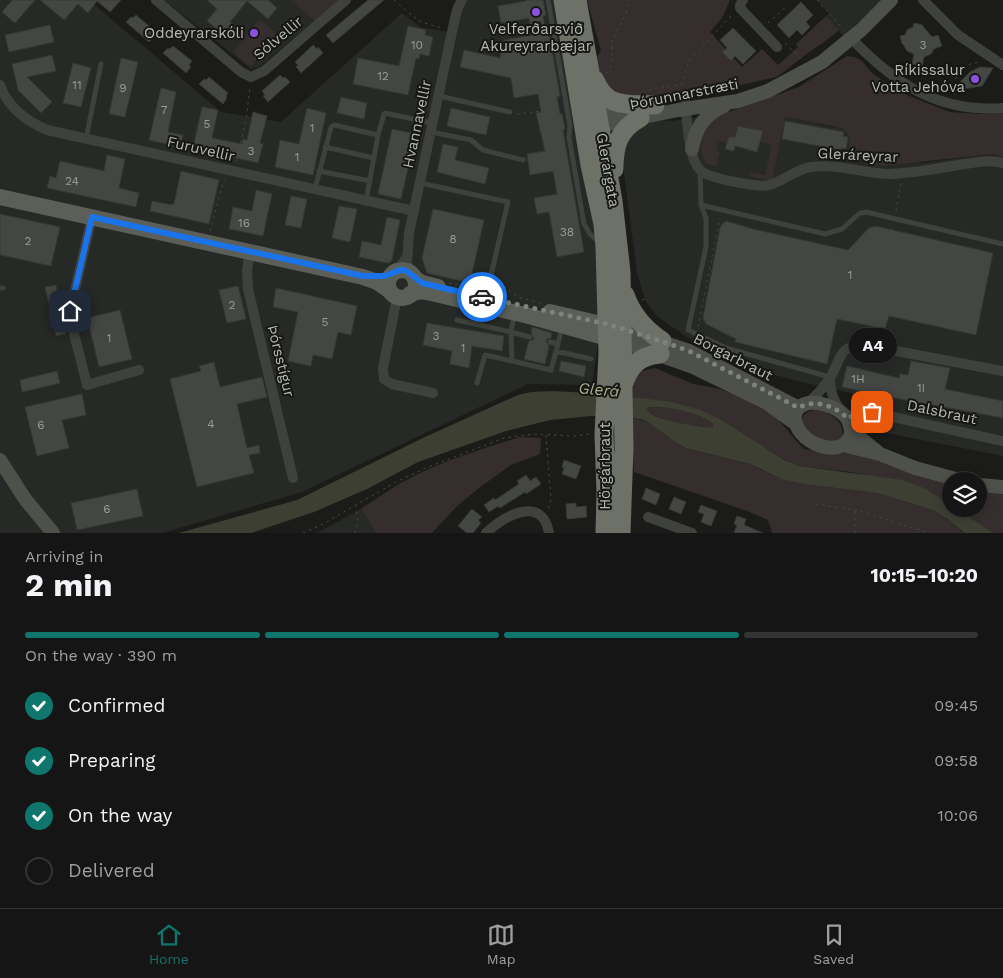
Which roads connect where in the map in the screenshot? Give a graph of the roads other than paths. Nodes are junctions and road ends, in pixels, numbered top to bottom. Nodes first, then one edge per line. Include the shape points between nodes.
1 (156, 0) edge
2 (346, 0) edge
3 (462, 0) edge
4 (548, 0) edge
5 (563, 0) edge
6 (577, 0) edge
7 (743, 0) edge
8 (891, 0) edge
9 (923, 0) edge
10 (851, 38) junction
11 (776, 47) dead end
12 (101, 64) dead end
13 (1003, 65) edge
14 (596, 72) junction
15 (786, 81) junction
16 (0, 85) edge
17 (438, 96) junction
18 (651, 99) junction
19 (738, 101) junction
20 (685, 105) junction
21 (1003, 108) edge
22 (510, 112) road end
23 (640, 118) junction
24 (432, 127) junction
25 (588, 128) junction
26 (378, 135) junction
27 (86, 139) junction
28 (325, 147) junction
29 (692, 149) junction
30 (374, 158) junction
31 (523, 160) dead end
32 (1003, 164) edge
33 (700, 170) junction
34 (319, 172) junction
35 (370, 181) junction
36 (420, 183) junction
37 (315, 190) junction
38 (0, 197) edge
39 (366, 201) junction
40 (613, 201) junction
41 (701, 205) junction
42 (414, 212) junction
43 (92, 217) junction
44 (1003, 244) edge
45 (250, 252) junction
46 (492, 271) junction
47 (403, 274) junction
48 (363, 276) junction
49 (622, 289) junction
50 (399, 294) junction
51 (470, 295) junction
52 (508, 307) junction
53 (457, 320) dead end
54 (562, 326) junction
55 (511, 332) junction
56 (615, 334) junction
57 (530, 337) dead end
58 (550, 342) dead end
59 (558, 344) junction
60 (661, 348) junction
61 (556, 351) junction
62 (592, 359) dead end
63 (512, 361) junction
64 (139, 370) dead end
65 (1003, 371) edge
66 (830, 377) junction
67 (477, 383) dead end
68 (614, 386) junction
69 (433, 393) dead end
70 (802, 406) junction
71 (847, 420) junction
72 (796, 424) junction
73 (606, 433) junction
74 (1003, 441) edge
75 (843, 445) junction
76 (880, 454) junction
77 (0, 460) edge
78 (942, 475) edge
79 (293, 478) dead end
80 (987, 485) edge
81 (1003, 488) edge
82 (648, 518) dead end
83 (53, 533) edge
84 (486, 533) edge
85 (549, 533) edge
86 (605, 533) edge
87 (621, 533) edge
88 (692, 533) edge

1 - 2 street, Sólvellir via 251,77 264,71
3 - 17 street, Hvannavellir via 452,29
4 - 25 lane
5 - 25 highway, Glerárgata
6 - 14 highway, Glerárgata
7 - 11 street via 740,8
8 - 10 street, Þórunnarstræti
9 - 13 street via 958,35
10 - 15 street, Þórunnarstræti via 822,62
10 - 21 street via 885,71 919,92 958,105
12 - 27 lane
14 - 18 highway via 598,87 610,100 622,104
14 - 25 highway, Glerárgata
15 - 19 street, Þórunnarstræti
15 - 20 street, Þórunnarstræti
16 - 27 street, Furuvellir via 13,108 34,124
17 - 22 lane
17 - 24 street, Hvannavellir
18 - 20 street, Þórunnarstræti
18 - 25 street, Þórunnarstræti
19 - 20 street, Þórunnarstræti
19 - 29 street via 718,109 702,122 695,132
20 - 23 street, Þórunnarstræti
20 - 29 street
23 - 25 street, Þórunnarstræti
23 - 40 highway via 624,129 617,142
24 - 26 lane via 386,113 382,116
24 - 31 lane via 471,140 483,150
24 - 36 street, Hvannavellir
25 - 40 highway, Glerárgata
25 - 56 highway, Glerárgata via 590,165 606,247
26 - 28 lane via 334,125 329,130
26 - 30 lane
27 - 37 street, Furuvellir
28 - 30 lane
28 - 34 lane
29 - 33 street
30 - 35 lane
32 - 33 street, Gleráreyrar via 975,163 887,174 850,168 812,167 761,186
33 - 41 lane
34 - 35 lane
34 - 37 lane
35 - 39 lane
36 - 42 street, Hvannavellir
36 - 46 lane via 508,202
37 - 39 street, Furuvellir
38 - 43 main road
39 - 42 street, Furuvellir
40 - 49 highway, Glerárgata
41 - 44 lane via 825,234 842,229 860,213 866,212
41 - 66 lane via 706,218 706,247 688,330 726,348
42 - 47 street, Hvannavellir
43 - 45 main road
43 - 64 street via 70,311 86,385
45 - 48 main road
45 - 79 street, Þórsstígur via 248,289
46 - 51 lane via 485,286
46 - 52 lane via 493,288
47 - 48 main road
47 - 50 main road via 388,282
47 - 50 main road via 415,287
47 - 51 main road via 428,285
48 - 50 main road
49 - 56 highway, Glerárgata
49 - 60 highway via 639,322
50 - 52 main road via 421,291
50 - 69 street via 383,368 384,379 392,384
51 - 52 main road
52 - 54 main road
52 - 55 lane
52 - 56 main road
53 - 55 lane
54 - 56 main road
54 - 59 lane
55 - 57 lane
55 - 63 lane
56 - 60 street, Borgarbraut
56 - 68 highway, Hörgárbraut
58 - 59 lane
59 - 61 lane
60 - 68 highway via 637,362
60 - 70 street, Borgarbraut via 689,351
60 - 72 street, Borgarbraut via 767,403
61 - 62 lane
61 - 63 lane via 551,370
63 - 67 lane via 485,355
65 - 66 street via 857,345 844,350
66 - 70 street
66 - 71 street via 834,400
68 - 73 highway, Hörgárbraut
70 - 71 street, Borgarbraut via 825,405
70 - 72 street via 794,418
71 - 74 street, Dalsbraut via 865,410
71 - 75 street via 849,439
71 - 76 street, Borgarbraut
72 - 75 street, Borgarbraut via 803,438 811,443 828,448
73 - 86 highway, Hörgárbraut
73 - 87 highway, Hörgárbraut
75 - 76 street, Borgarbraut
76 - 78 street, Borgarbraut
77 - 83 street via 25,500
80 - 81 street
82 - 88 street
84 - 85 street via 528,510 545,519

